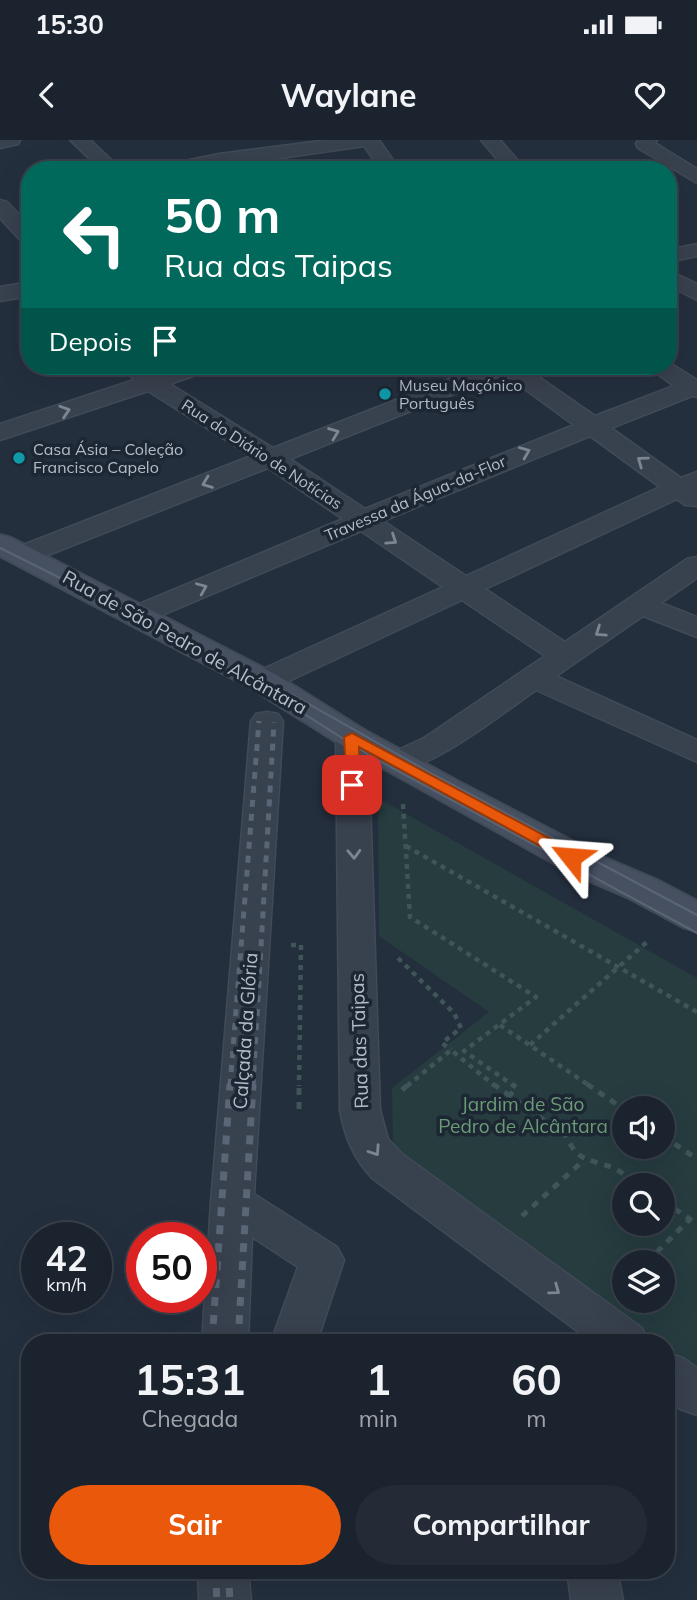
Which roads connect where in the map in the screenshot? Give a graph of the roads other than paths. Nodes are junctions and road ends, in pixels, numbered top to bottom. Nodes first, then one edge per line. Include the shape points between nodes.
1 (11, 140) edge
2 (79, 140) edge
3 (369, 140) edge
4 (490, 140) edge
5 (648, 140) edge
6 (0, 142) edge
7 (209, 146) dead end
8 (258, 147) edge
9 (103, 161) edge
10 (230, 161) edge
11 (238, 161) edge
12 (384, 161) edge
13 (509, 161) edge
14 (672, 161) edge
15 (677, 164) edge
16 (697, 177) edge
17 (7, 203) edge
18 (21, 225) edge
19 (697, 250) edge
20 (677, 254) edge
21 (677, 281) edge
22 (21, 290) edge
23 (697, 293) edge
24 (0, 294) edge
25 (140, 375) edge
26 (145, 375) edge
27 (483, 375) edge
28 (519, 375) edge
29 (674, 375) edge
30 (695, 388) edge
31 (593, 425) junction
32 (3, 426) edge
33 (271, 458) junction
34 (691, 490) edge
35 (363, 520) junction
36 (12, 549) edge
37 (697, 565) edge
38 (465, 589) junction
39 (640, 604) junction
40 (139, 614) junction
41 (697, 628) edge
42 (565, 656) junction
43 (534, 677) junction
44 (263, 681) junction
45 (267, 721) dead end
46 (352, 737) junction
47 (697, 752) edge
48 (397, 763) junction
49 (589, 866) junction
50 (697, 918) edge
51 (697, 946) edge
52 (232, 1202) junction
53 (225, 1334) edge
54 (297, 1334) edge
55 (615, 1334) edge
56 (675, 1378) edge
57 (697, 1394) edge
58 (224, 1579) edge
59 (594, 1579) edge
60 (225, 1600) edge
61 (597, 1600) edge

1 - 6 street
2 - 9 street
3 - 8 street
3 - 12 street
4 - 13 street
5 - 14 street via 645,144
7 - 10 street
8 - 11 street
15 - 16 street
17 - 18 street
19 - 20 street
21 - 23 street
22 - 24 street
32 -> 25 street
26 - 33 street, Rua do Diário de Notícias
33 -> 27 street
28 - 31 street
29 - 30 street
30 - 31 street, Travessa da Água-da-Flor
34 -> 31 street
35 -> 31 street, Travessa da Água-da-Flor
33 - 35 street, Rua do Diário de Notícias
33 -> 36 street
34 - 38 street
35 -> 38 street, Rua do Diário de Notícias
40 -> 35 street, Travessa da Água-da-Flor
36 - 40 main road, Rua de São Pedro de Alcântara
37 - 39 street
38 - 42 street, Rua do Diário de Notícias
38 - 44 street
39 - 41 street
39 -> 42 street
40 - 44 main road, Rua de São Pedro de Alcântara
42 - 43 street
43 - 47 street
43 - 48 street via 429,749
44 - 46 main road, Rua de São Pedro de Alcântara
45 - 52 street, Calçada da Glória
46 - 48 main road, Rua de São Pedro de Alcântara
46 -> 55 street, Rua das Taipas via 364,1132 387,1167
48 - 49 main road, Rua de São Pedro de Alcântara
49 - 50 main road, Rua de São Pedro de Alcântara
49 - 51 main road, Rua de São Pedro de Alcântara via 638,913
52 - 53 street, Calçada da Glória
52 - 54 street via 322,1260
56 - 57 street
58 - 60 street
59 - 61 street

